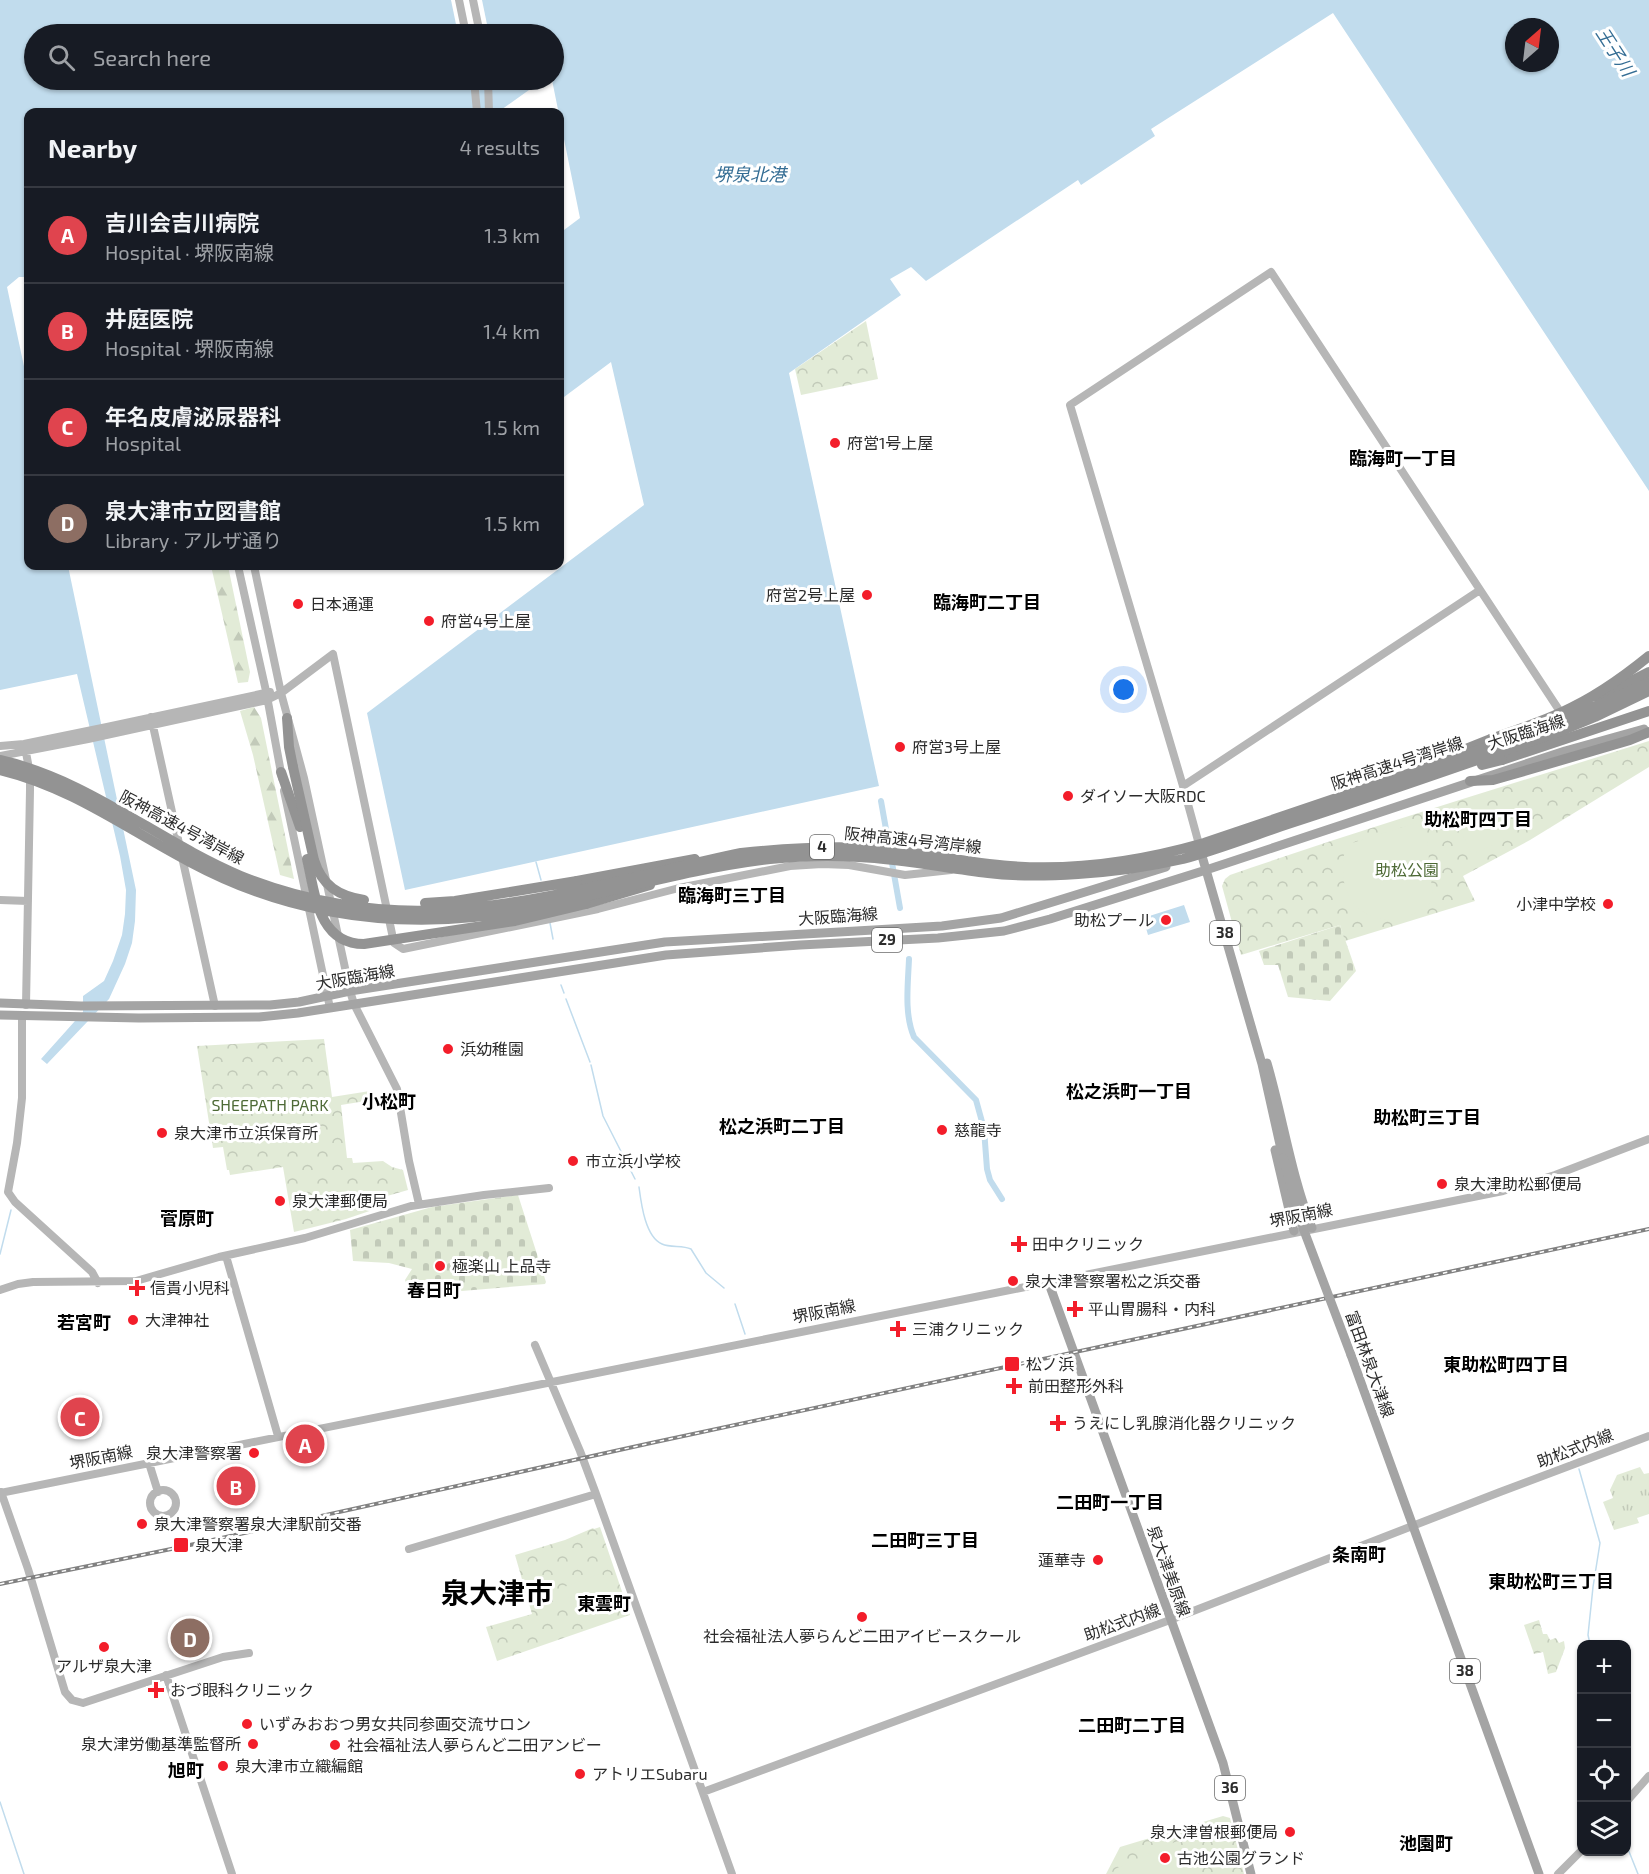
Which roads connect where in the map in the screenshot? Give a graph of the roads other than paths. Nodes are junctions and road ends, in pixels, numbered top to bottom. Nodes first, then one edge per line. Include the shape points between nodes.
1 (459, 0) edge
2 (473, 0) edge
3 (464, 24) edge
4 (478, 24) edge
5 (475, 90) edge
6 (488, 90) edge
7 (477, 108) edge
8 (489, 108) edge
9 (239, 570) edge
10 (255, 570) edge
11 (1480, 590) junction
12 (1649, 656) edge
13 (1649, 672) edge
14 (1649, 682) edge
15 (1649, 692) edge
16 (281, 693) junction
17 (267, 696) junction
18 (1649, 709) edge
19 (1562, 715) junction
20 (287, 718) junction
21 (152, 721) junction
22 (1649, 730) edge
23 (1572, 732) junction
24 (0, 746) edge
25 (25, 748) junction
26 (0, 756) edge
27 (0, 760) edge
28 (0, 770) edge
29 (281, 772) junction
30 (1470, 781) junction
31 (1387, 782) junction
32 (1183, 786) junction
33 (1403, 789) junction
34 (1339, 808) junction
35 (741, 853) junction
36 (1202, 856) junction
37 (990, 861) dead end
38 (1206, 870) junction
39 (690, 872) junction
40 (0, 900) edge
41 (28, 901) junction
42 (350, 992) junction
43 (328, 996) junction
44 (0, 1003) edge
45 (354, 1004) junction
46 (26, 1005) junction
47 (215, 1006) junction
48 (330, 1008) junction
49 (1246, 1011) junction
50 (0, 1015) edge
51 (22, 1017) junction
52 (1649, 1139) edge
53 (549, 1188) dead end
54 (419, 1204) junction
55 (1312, 1228) junction
56 (1294, 1231) junction
57 (226, 1256) junction
58 (1048, 1281) junction
59 (98, 1283) junction
60 (0, 1290) edge
61 (535, 1346) dead end
62 (550, 1382) junction
63 (278, 1436) junction
64 (1649, 1436) edge
65 (149, 1463) junction
66 (0, 1492) edge
67 (158, 1492) dead end
68 (596, 1494) junction
69 (1413, 1527) junction
70 (409, 1549) dead end
71 (1170, 1620) junction
72 (249, 1653) dead end
73 (166, 1675) junction
74 (1649, 1776) edge
75 (704, 1792) junction
76 (1631, 1796) edge
77 (1577, 1854) edge
78 (232, 1874) edge
79 (732, 1874) edge
80 (1251, 1874) edge
81 (1539, 1874) edge
82 (1558, 1874) edge

1 - 3 street
2 - 4 street
5 - 7 street
6 - 8 street
9 - 17 street
10 - 16 street
11 - 19 street
11 - 32 street
11 - 32 street via 1271,272 1070,405
12 - 31 highway, bridge via 1606,688 1563,712
13 - 19 highway, bridge
14 - 31 highway, 阪神高速4号湾岸線 / 4, bridge via 1558,723
15 - 34 highway, 阪神高速4号湾岸線 / 4, bridge via 1561,731
16 - 17 street
16 - 20 street
16 - 37 street via 333,654 394,943 403,949 790,866 849,865 895,873 947,871
17 - 21 street
17 - 29 street
18 - 23 main road, 大阪臨海線 / 29
18 - 34 highway, bridge via 1502,760
19 - 23 street
19 - 33 main road via 1423,773
20 - 35 highway, bridge via 289,747 312,855 319,873 332,889 357,899 455,901
20 - 42 street via 304,778
21 - 25 street
21 - 47 street
22 - 30 main road, 大阪臨海線 / 29
22 - 30 highway via 1630,740 1546,765 1493,780
23 - 33 main road, 大阪臨海線 / 29
24 - 25 street
25 - 26 street
25 - 41 street via 30,774
27 - 35 highway, 阪神高速4号湾岸線 / 4, bridge via 75,786 242,876 296,894 349,904 409,910 472,907
28 - 39 highway, 阪神高速4号湾岸線 / 4, bridge via 71,795 187,861 238,885 350,915 411,920 473,917
29 - 39 highway, bridge via 300,827 324,922 353,944 515,921
29 - 43 street
30 - 38 main road, 大阪臨海線 / 29
31 - 35 highway, 阪神高速4号湾岸線 / 4, bridge via 1204,843 1108,863 1011,866 884,849 831,847
32 - 36 street
33 - 36 main road, 大阪臨海線 / 29
34 - 39 highway, 阪神高速4号湾岸線 / 4, bridge via 1185,858 1100,872 1011,875 831,856 774,859
36 - 38 main road, 富田林泉大津線 / 38
36 - 42 main road, 大阪臨海線 / 29 via 1001,918 942,926 665,942
38 - 45 main road, 大阪臨海線 / 29 via 1004,931 666,955
38 - 49 main road, 富田林泉大津線 / 38
40 - 41 street
41 - 46 street
42 - 43 main road, 大阪臨海線 / 29
42 - 45 street
43 - 47 main road, 大阪臨海線 / 29 via 270,1005
43 - 48 street
44 - 46 main road, 大阪臨海線 / 29
45 - 48 main road, 大阪臨海線 / 29
45 - 54 street via 397,1089
46 - 47 main road, 大阪臨海線 / 29
48 - 51 main road, 大阪臨海線 / 29 via 259,1017
49 - 55 main road, 38 via 1257,1029 1295,1179
49 - 56 main road, 38 via 1244,1018
49 - 69 main road, 富田林泉大津線 / 38, bridge via 1303,1228
50 - 51 main road, 大阪臨海線 / 29
51 - 59 street via 22,1098 8,1192 92,1272
52 - 55 street, 堺阪南線 via 1525,1185
53 - 54 street
54 - 57 street via 305,1238
55 - 56 street, 堺阪南線
56 - 58 street, 堺阪南線
57 - 59 street via 136,1281
57 - 63 street
58 - 62 street, 堺阪南線
58 - 71 main road, 泉大津美原線 / 36
59 - 60 street via 33,1282
61 - 62 street
62 - 63 street, 堺阪南線
62 - 68 street
63 - 65 street, 堺阪南線
64 - 69 street, 助松式内線
65 - 66 street, 堺阪南線
65 - 67 street
66 - 73 street via 68,1698 83,1703
68 - 70 street
68 - 75 street
69 - 71 street, 助松式内線
69 - 81 main road, 富田林泉大津線 / 38
71 - 75 street, 助松式内線
71 - 80 main road, 泉大津美原線 / 36 via 1223,1763
72 - 73 street
73 - 78 street
74 - 76 street
75 - 79 street
77 - 82 street

